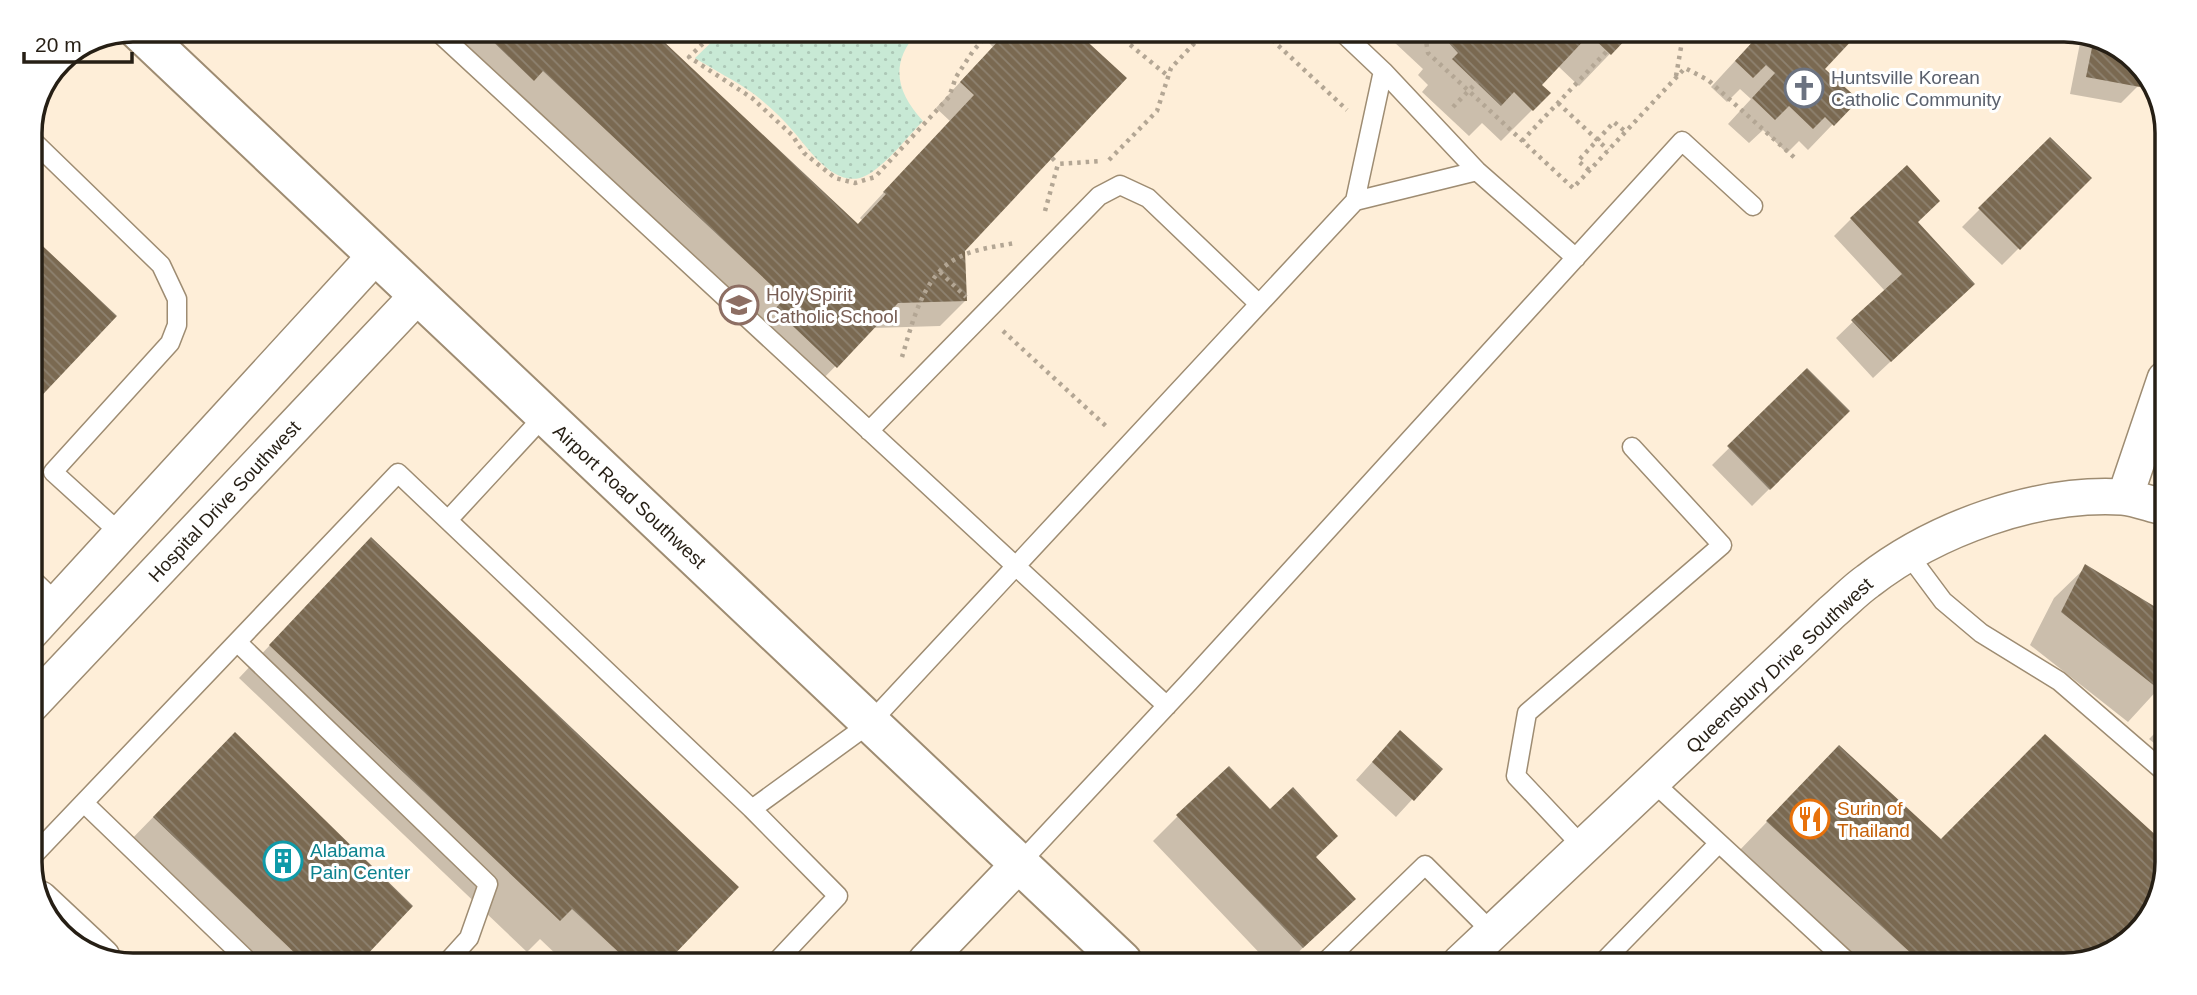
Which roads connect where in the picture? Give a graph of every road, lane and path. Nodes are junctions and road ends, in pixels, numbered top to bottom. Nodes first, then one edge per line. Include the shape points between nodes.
1 (151, 42) edge
2 (449, 42) edge
3 (705, 42) edge
4 (981, 42) edge
5 (1127, 42) edge
6 (1195, 42) edge
7 (1274, 42) edge
8 (1352, 42) edge
9 (1427, 42) edge
10 (1682, 42) edge
11 (1607, 51) dead end
12 (1383, 71) junction
13 (1168, 76) junction
14 (1676, 77) dead end
15 (1476, 82) dead end
16 (1468, 91) junction
17 (1558, 103) junction
18 (1355, 118) dead end
19 (1626, 132) dead end
20 (1598, 140) junction
21 (1522, 141) junction
22 (42, 150) edge
23 (1609, 150) dead end
24 (1052, 158) dead end
25 (1107, 161) junction
26 (1058, 164) junction
27 (1099, 170) dead end
28 (1589, 170) dead end
29 (1477, 171) junction
30 (1573, 188) dead end
31 (1355, 201) junction
32 (1753, 206) dead end
33 (1042, 220) dead end
34 (1018, 242) dead end
35 (376, 255) junction
36 (1576, 258) junction
37 (940, 272) junction
38 (418, 295) junction
39 (1259, 304) junction
40 (984, 313) junction
41 (898, 369) dead end
42 (2155, 408) edge
43 (545, 415) junction
44 (1111, 430) dead end
45 (869, 431) junction
46 (1632, 447) dead end
47 (2125, 497) junction
48 (2155, 506) edge
49 (448, 520) junction
50 (120, 533) junction
51 (1908, 554) junction
52 (1015, 566) junction
53 (42, 589) edge
54 (57, 603) junction
55 (42, 620) edge
56 (237, 642) junction
57 (42, 693) edge
58 (1167, 706) junction
59 (869, 724) junction
60 (2155, 764) edge
61 (1653, 782) junction
62 (84, 803) junction
63 (752, 810) junction
64 (1719, 843) junction
65 (1582, 846) junction
66 (42, 847) edge
67 (1019, 864) junction
68 (1492, 932) junction
69 (241, 953) edge
70 (455, 953) edge
71 (785, 953) edge
72 (934, 953) edge
73 (1114, 953) edge
74 (1334, 953) edge
75 (1470, 953) edge
76 (1612, 953) edge
77 (1838, 953) edge

1 - 35 main road, Airport Road Southwest
2 - 45 lane
3 - 4 path via 689,57 752,98 792,135 804,153 835,178 855,183 875,177 949,97 956,77
5 - 13 path
6 - 13 path
7 - 18 path
8 - 12 lane
9 - 16 path via 1429,53
10 - 14 path
11 - 17 path
12 - 29 lane
12 - 31 lane
13 - 25 path via 1157,111
15 - 16 path
16 - 21 path
17 - 20 path
17 - 21 path
19 - 20 path via 1614,121
20 - 23 path
20 - 28 path via 1578,161
21 - 30 path
22 - 50 lane via 161,265 177,299 177,325 170,343 53,472
24 - 26 path
25 - 26 path
25 - 27 path
26 - 33 path
29 - 31 lane
29 - 36 lane
31 - 39 lane
32 - 36 lane via 1682,141
34 - 37 path via 980,249 951,261
35 - 38 main road, Airport Road Southwest
35 - 50 street
36 - 58 lane
37 - 40 path
37 - 41 path via 929,284
38 - 43 main road, Airport Road Southwest
38 - 57 street, Hospital Drive Southwest
39 - 40 lane via 1147,198 1121,185 1099,196
39 - 52 lane
40 - 44 path
40 - 45 lane
42 - 47 street
43 - 49 lane
43 - 59 main road, Airport Road Southwest
45 - 52 lane
46 - 65 lane via 1722,545 1527,713 1516,776
47 - 48 street, Queensbury Drive Southwest
47 - 51 street, Queensbury Drive Southwest via 2086,497 1984,518
49 - 56 lane via 398,473
49 - 63 lane
50 - 54 street
51 - 60 lane via 1943,601 1982,633 2059,681
51 - 61 street, Queensbury Drive Southwest via 1832,612
52 - 58 lane
52 - 59 lane
53 - 54 lane
54 - 55 street
56 - 62 lane
56 - 70 lane via 488,884 469,938
58 - 67 lane
59 - 63 lane
59 - 67 main road, Airport Road Southwest
61 - 64 lane
61 - 65 street, Queensbury Drive Southwest
62 - 66 lane
62 - 69 lane
63 - 71 lane via 838,896
64 - 76 lane
64 - 77 lane
65 - 68 street, Queensbury Drive Southwest
67 - 72 street
67 - 73 main road, Airport Road Southwest
68 - 74 lane via 1425,865
68 - 75 street, Queensbury Drive Southwest

